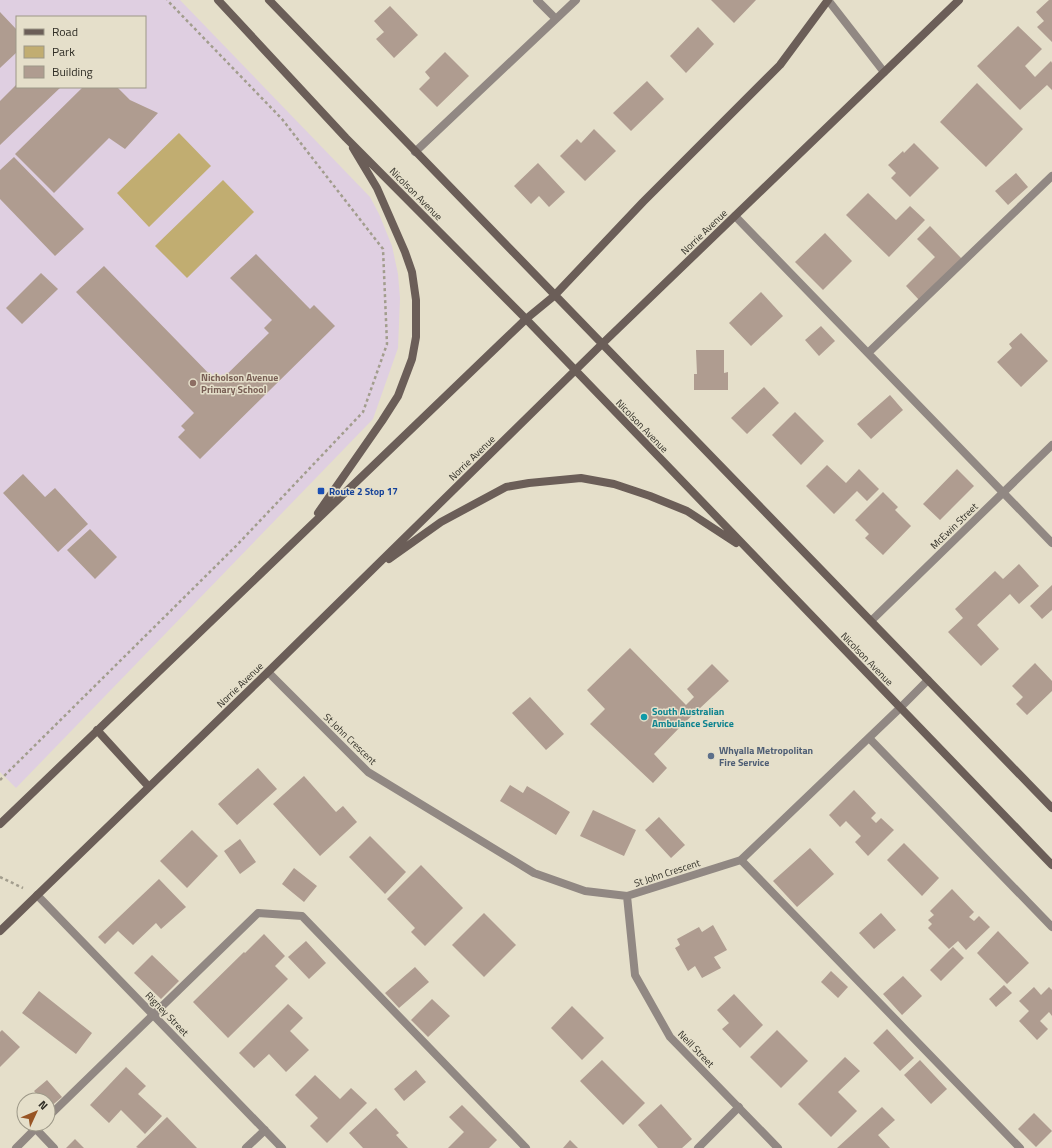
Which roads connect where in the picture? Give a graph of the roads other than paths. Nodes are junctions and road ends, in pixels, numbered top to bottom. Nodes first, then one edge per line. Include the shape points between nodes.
1 (218, 0) edge
2 (269, 0) edge
3 (537, 0) edge
4 (576, 0) edge
5 (828, 0) edge
6 (959, 0) edge
7 (556, 20) junction
8 (884, 72) junction
9 (346, 138) junction
10 (415, 152) junction
11 (1052, 176) edge
12 (735, 216) junction
13 (554, 296) junction
14 (526, 319) junction
15 (602, 344) junction
16 (868, 353) junction
17 (575, 371) junction
18 (1052, 445) edge
19 (1003, 493) junction
20 (308, 527) junction
21 (1052, 543) edge
22 (748, 551) junction
23 (368, 574) junction
24 (871, 621) junction
25 (268, 672) junction
26 (928, 680) junction
27 (900, 708) junction
28 (97, 730) junction
29 (869, 738) junction
30 (149, 787) junction
31 (1052, 808) edge
32 (0, 824) edge
33 (742, 860) junction
34 (1052, 865) edge
35 (37, 895) junction
36 (627, 896) junction
37 (1052, 927) edge
38 (0, 931) edge
39 (153, 1014) junction
40 (739, 1107) junction
41 (56, 1109) edge
42 (264, 1130) junction
43 (32, 1132) edge
44 (42, 1132) edge
45 (16, 1148) edge
46 (54, 1148) edge
47 (246, 1148) edge
48 (282, 1148) edge
49 (526, 1148) edge
50 (698, 1148) edge
51 (778, 1148) edge
52 (1020, 1148) edge

1 - 9 main road, Nicolson Avenue
2 - 10 main road
3 - 7 street
4 - 7 street
5 - 8 street
5 - 13 main road via 780,65
6 - 8 main road, Norrie Avenue
7 - 10 street
8 - 12 main road, Norrie Avenue
9 - 14 main road, Nicolson Avenue
9 - 20 main road via 377,188 405,252 412,272 416,300 416,337 412,359 398,396
10 - 13 main road
11 - 16 street
12 - 15 main road, Norrie Avenue
12 - 16 street
13 - 14 main road
13 - 15 main road
14 - 17 main road, Nicolson Avenue
14 - 20 main road
15 - 17 main road, Norrie Avenue
15 - 24 main road
16 - 19 street
17 - 22 main road, Nicolson Avenue
17 - 23 main road, Norrie Avenue
18 - 19 street, McEwin Street
19 - 21 street
19 - 24 street, McEwin Street
20 - 28 main road
22 - 23 main road via 687,511 614,484 581,478 506,488 441,522
22 - 27 main road, Nicolson Avenue
23 - 25 main road, Norrie Avenue
24 - 26 main road
25 - 30 main road, Norrie Avenue
25 - 36 street, St John Crescent via 368,772 534,873 585,891
26 - 27 street, St John Crescent
26 - 31 main road
27 - 29 street, St John Crescent
27 - 34 main road, Nicolson Avenue
28 - 30 main road
28 - 32 main road
29 - 33 street, St John Crescent
29 - 37 street
30 - 35 main road, Norrie Avenue
33 - 36 street, St John Crescent
33 - 52 street
35 - 38 main road, Norrie Avenue
35 - 39 street, Rigney Street
36 - 40 street, Neill Street via 635,975 670,1038
39 - 41 street
39 - 42 street, Rigney Street
39 - 49 street via 258,913 302,916
40 - 50 street
40 - 51 street, Neill Street
42 - 47 street
42 - 48 street, Rigney Street
43 - 45 street
44 - 46 street

